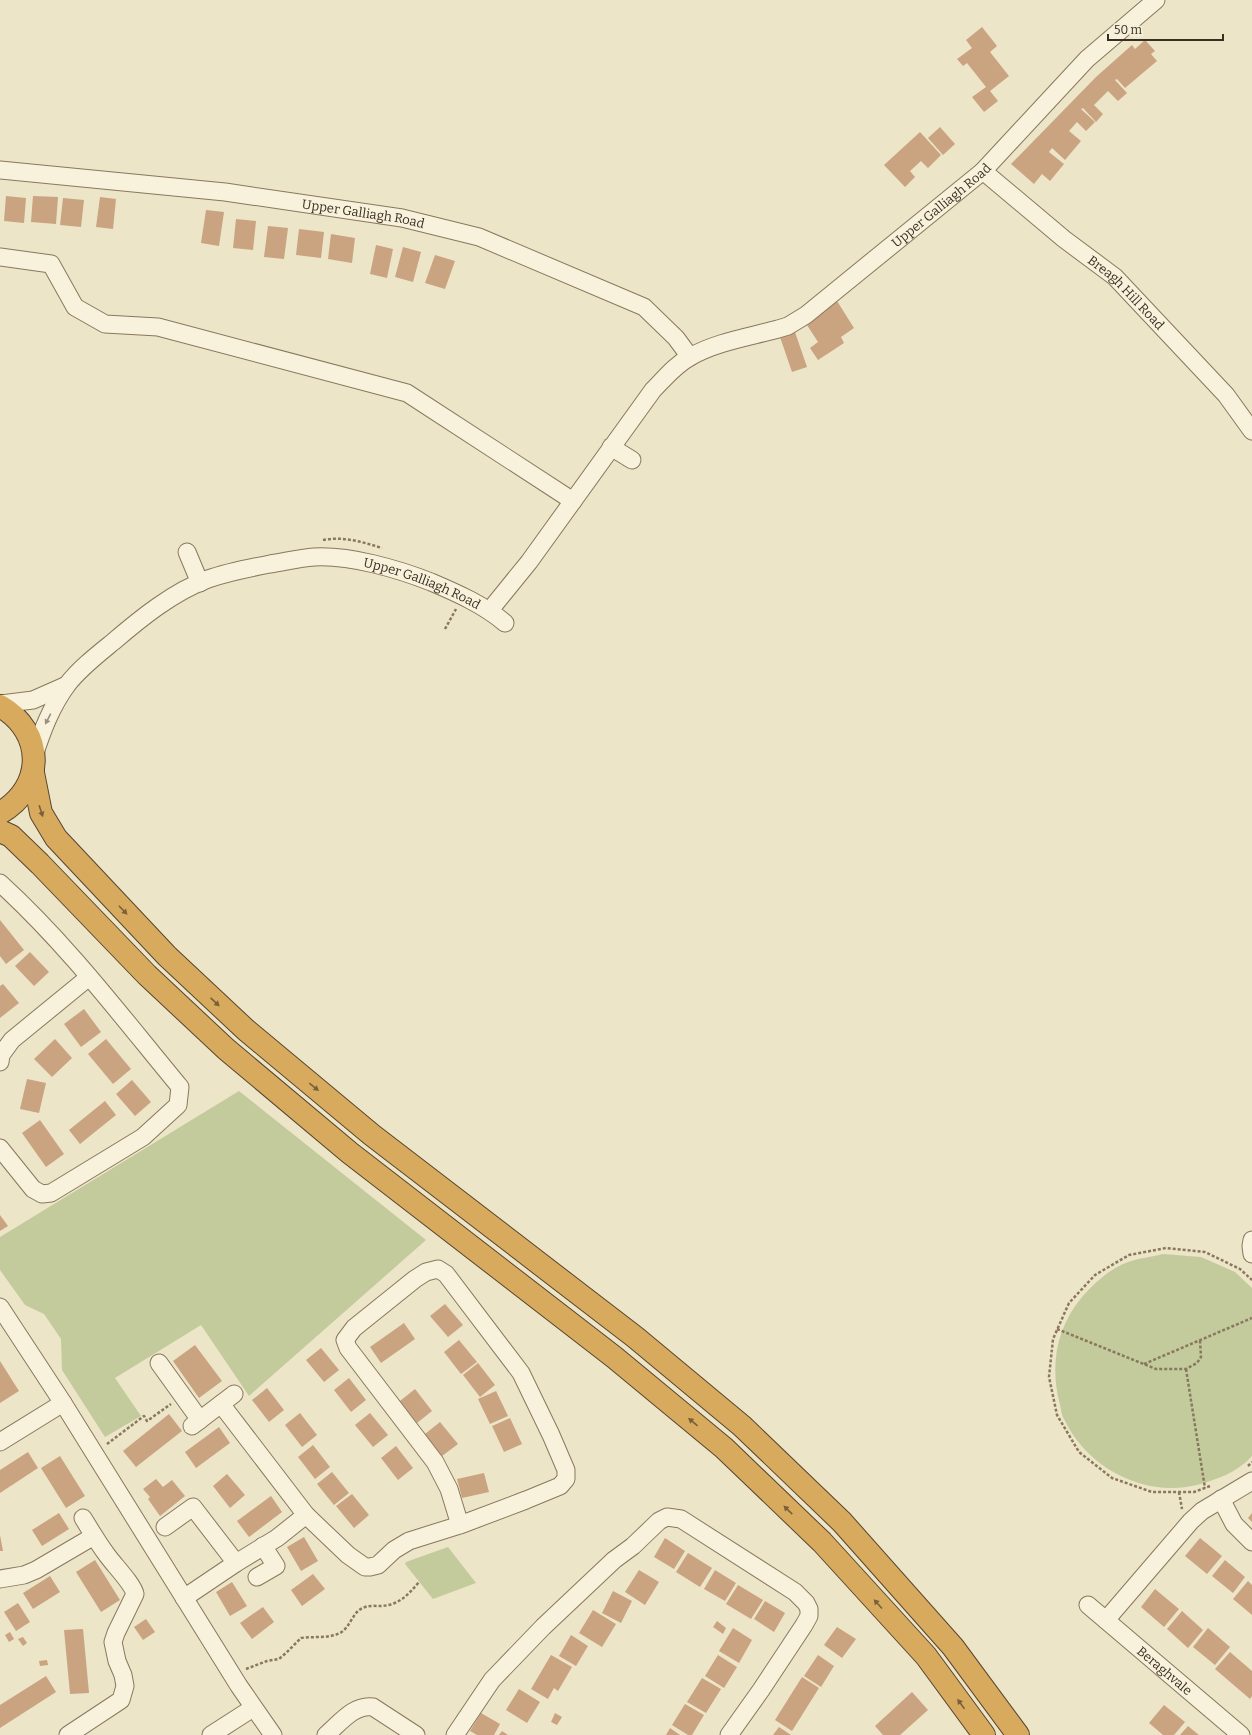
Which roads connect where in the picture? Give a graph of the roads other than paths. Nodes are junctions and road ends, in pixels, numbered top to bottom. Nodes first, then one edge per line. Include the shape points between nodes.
1 (1156, 0) edge
2 (0, 170) edge
3 (983, 170) junction
4 (0, 257) edge
5 (690, 357) junction
6 (1252, 431) edge
7 (611, 447) junction
8 (632, 460) dead end
9 (573, 501) junction
10 (187, 552) dead end
11 (200, 583) junction
12 (490, 610) junction
13 (505, 623) dead end
14 (67, 685) junction
15 (0, 705) edge
16 (33, 764) junction
17 (0, 813) edge
18 (0, 831) edge
19 (0, 883) edge
20 (89, 977) junction
21 (0, 1062) edge
22 (0, 1148) edge
23 (1252, 1240) edge
24 (1252, 1254) edge
25 (0, 1306) edge
26 (159, 1363) dead end
27 (63, 1403) junction
28 (0, 1442) edge
29 (1249, 1474) edge
30 (1216, 1492) junction
31 (306, 1515) junction
32 (83, 1518) dead end
33 (460, 1525) junction
34 (165, 1526) dead end
35 (94, 1536) junction
36 (1252, 1542) edge
37 (263, 1546) junction
38 (236, 1563) junction
39 (257, 1577) dead end
40 (0, 1579) edge
41 (184, 1598) junction
42 (1088, 1605) dead end
43 (1106, 1620) junction
44 (253, 1708) junction
45 (68, 1735) edge
46 (211, 1735) edge
47 (273, 1735) edge
48 (326, 1735) edge
49 (416, 1735) edge
50 (455, 1735) edge
51 (729, 1735) edge
52 (984, 1735) edge
53 (1018, 1735) edge
54 (1241, 1735) edge

1 - 3 street, Upper Galliagh Road via 1086,59
2 - 5 street, Upper Galliagh Road via 225,192 402,218 479,237 644,307 676,338
3 - 5 street, Upper Galliagh Road via 806,315 788,326 709,348
3 - 6 street, Breagh Hill Road via 1064,239 1115,277 1226,396
4 - 9 street via 51,264 76,307 105,324 158,327 407,393
5 - 7 street, Upper Galliagh Road via 653,390
7 - 8 street
7 - 9 street, Upper Galliagh Road
9 - 12 street, Upper Galliagh Road
10 - 11 street
11 - 12 street, Upper Galliagh Road via 242,569 315,557 384,566 416,576
11 - 14 street, Upper Galliagh Road via 141,618 92,659
12 - 13 street
14 - 15 street, Upper Galliagh Road via 33,700
14 -> 16 street, Upper Galliagh Road via 46,720
15 - 16 highway via 22,725 31,740
16 - 17 highway via 25,791 12,806
16 -> 53 highway via 41,813 56,838 167,956 246,1030 372,1135 628,1332 742,1426 842,1522 953,1647
52 -> 18 highway via 926,1656 822,1542 724,1448 614,1357 350,1154 226,1049 147,975 11,836
19 - 20 street via 23,904
20 - 21 street via 12,1040 1,1055
20 - 22 street via 180,1087 178,1105 143,1137 51,1193 42,1194 33,1189
23 - 24 street
25 - 27 street
26 - 31 street via 183,1396 196,1423 228,1399
27 - 28 street
27 - 41 street
29 - 30 street
30 - 36 street via 1234,1524
30 - 43 street
31 - 33 street via 348,1555 365,1567 378,1565 394,1550 409,1541
31 - 37 street
32 - 35 street
33 - 33 street via 560,1486 566,1479 566,1470 520,1373 446,1274 438,1270 426,1272 415,1279 354,1328 345,1340 348,1348 435,1462 449,1489
34 - 38 street via 192,1507
35 - 40 street via 36,1570
35 - 45 street via 124,1578 133,1586 135,1594 114,1642 125,1686 121,1700
37 - 38 street
37 - 39 street via 276,1566
38 - 41 street
41 - 44 street
42 - 43 street, Beraghvale
43 - 54 street, Beraghvale
44 - 46 street
44 - 47 street
48 - 49 street via 357,1708 366,1706 373,1707
50 - 51 street via 492,1680 543,1627 614,1560 667,1516 681,1519 728,1548 795,1592 809,1609 809,1616 804,1625

